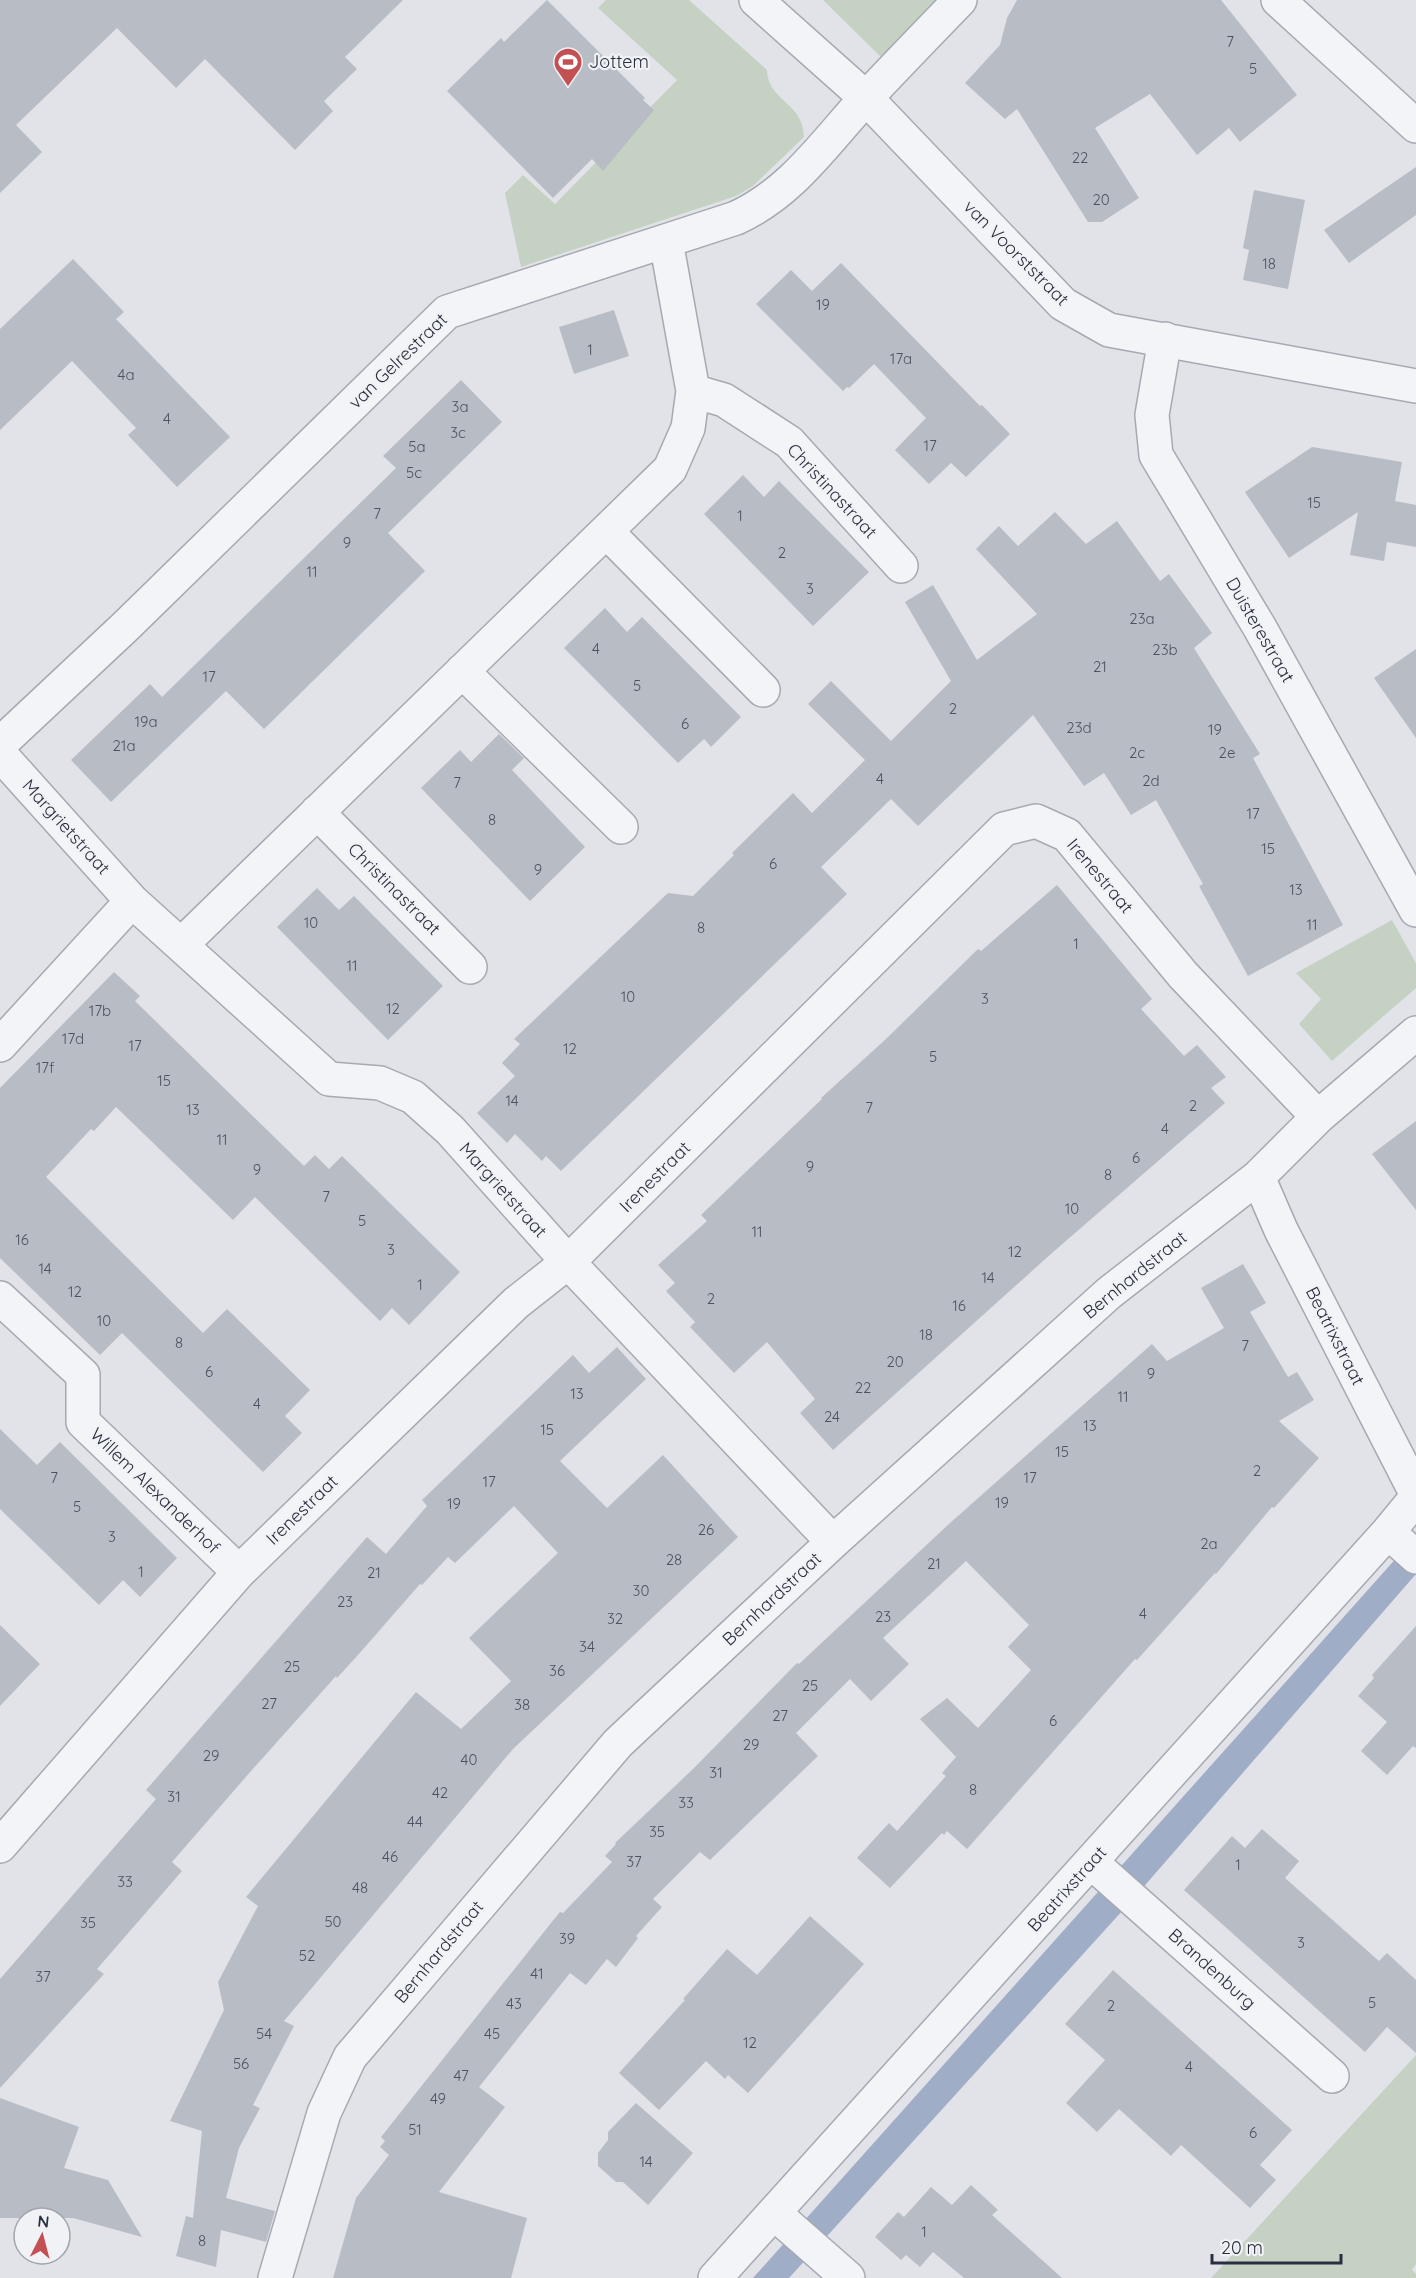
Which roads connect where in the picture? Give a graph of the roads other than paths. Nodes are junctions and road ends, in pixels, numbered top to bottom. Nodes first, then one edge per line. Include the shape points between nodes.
1 (756, 0) edge
2 (960, 0) edge
3 (1278, 0) edge
4 (877, 87) junction
5 (1405, 115) edge
6 (666, 241) junction
7 (1165, 339) junction
8 (1416, 386) edge
9 (693, 391) junction
10 (607, 532) junction
11 (901, 566) dead end
12 (462, 671) junction
13 (763, 690) dead end
14 (0, 744) edge
15 (0, 754) edge
16 (317, 812) junction
17 (621, 827) dead end
18 (132, 901) junction
19 (1416, 910) edge
20 (181, 945) junction
21 (470, 967) dead end
22 (1416, 1033) edge
23 (0, 1045) edge
24 (1318, 1117) junction
25 (1258, 1178) junction
26 (568, 1262) junction
27 (0, 1298) edge
28 (1416, 1493) edge
29 (1416, 1498) edge
30 (832, 1542) junction
31 (1403, 1546) edge
32 (239, 1572) junction
33 (0, 1846) edge
34 (1112, 1880) junction
35 (1332, 2076) dead end
36 (795, 2231) junction
37 (275, 2278) edge
38 (715, 2278) edge
39 (848, 2278) edge

1 - 4 street, van Voorststraat
2 - 4 street, van Gelrestraat
3 - 5 street
4 - 6 street, van Gelrestraat via 799,175 758,208
4 - 7 street, van Voorststraat via 1063,304 1110,330
6 - 9 street
6 - 14 street, van Gelrestraat via 447,312
7 - 8 street, van Voorststraat
7 - 19 street, Duisterestraat via 1152,415 1156,455 1260,628
9 - 10 street via 688,428 670,469
9 - 11 street, Christinastraat via 724,400 789,442
10 - 12 street
10 - 13 street
12 - 16 street
12 - 17 street
15 - 18 street, Margrietstraat
16 - 20 street
16 - 21 street, Christinastraat
18 - 20 street, Margrietstraat
18 - 23 street
20 - 26 street, Margrietstraat via 329,1079 380,1083 413,1097 450,1130
22 - 24 street, Bernhardstraat
24 - 25 street, Bernhardstraat
24 - 26 street, Irenestraat via 1183,975 1067,835 1036,821 1004,830
25 - 28 street, Beatrixstraat
25 - 30 street, Bernhardstraat via 1109,1293
26 - 30 street, Margrietstraat
26 - 32 street, Irenestraat via 516,1303
27 - 32 street, Willem Alexanderhof via 83,1375 83,1422
29 - 31 street, Beatrixstraat
30 - 37 street, Bernhardstraat via 618,1743 350,2057 324,2113
31 - 34 street, Beatrixstraat
32 - 33 street, Irenestraat
34 - 35 street, Brandenburg
34 - 36 street, Beatrixstraat
36 - 38 street, Beatrixstraat
36 - 39 street

